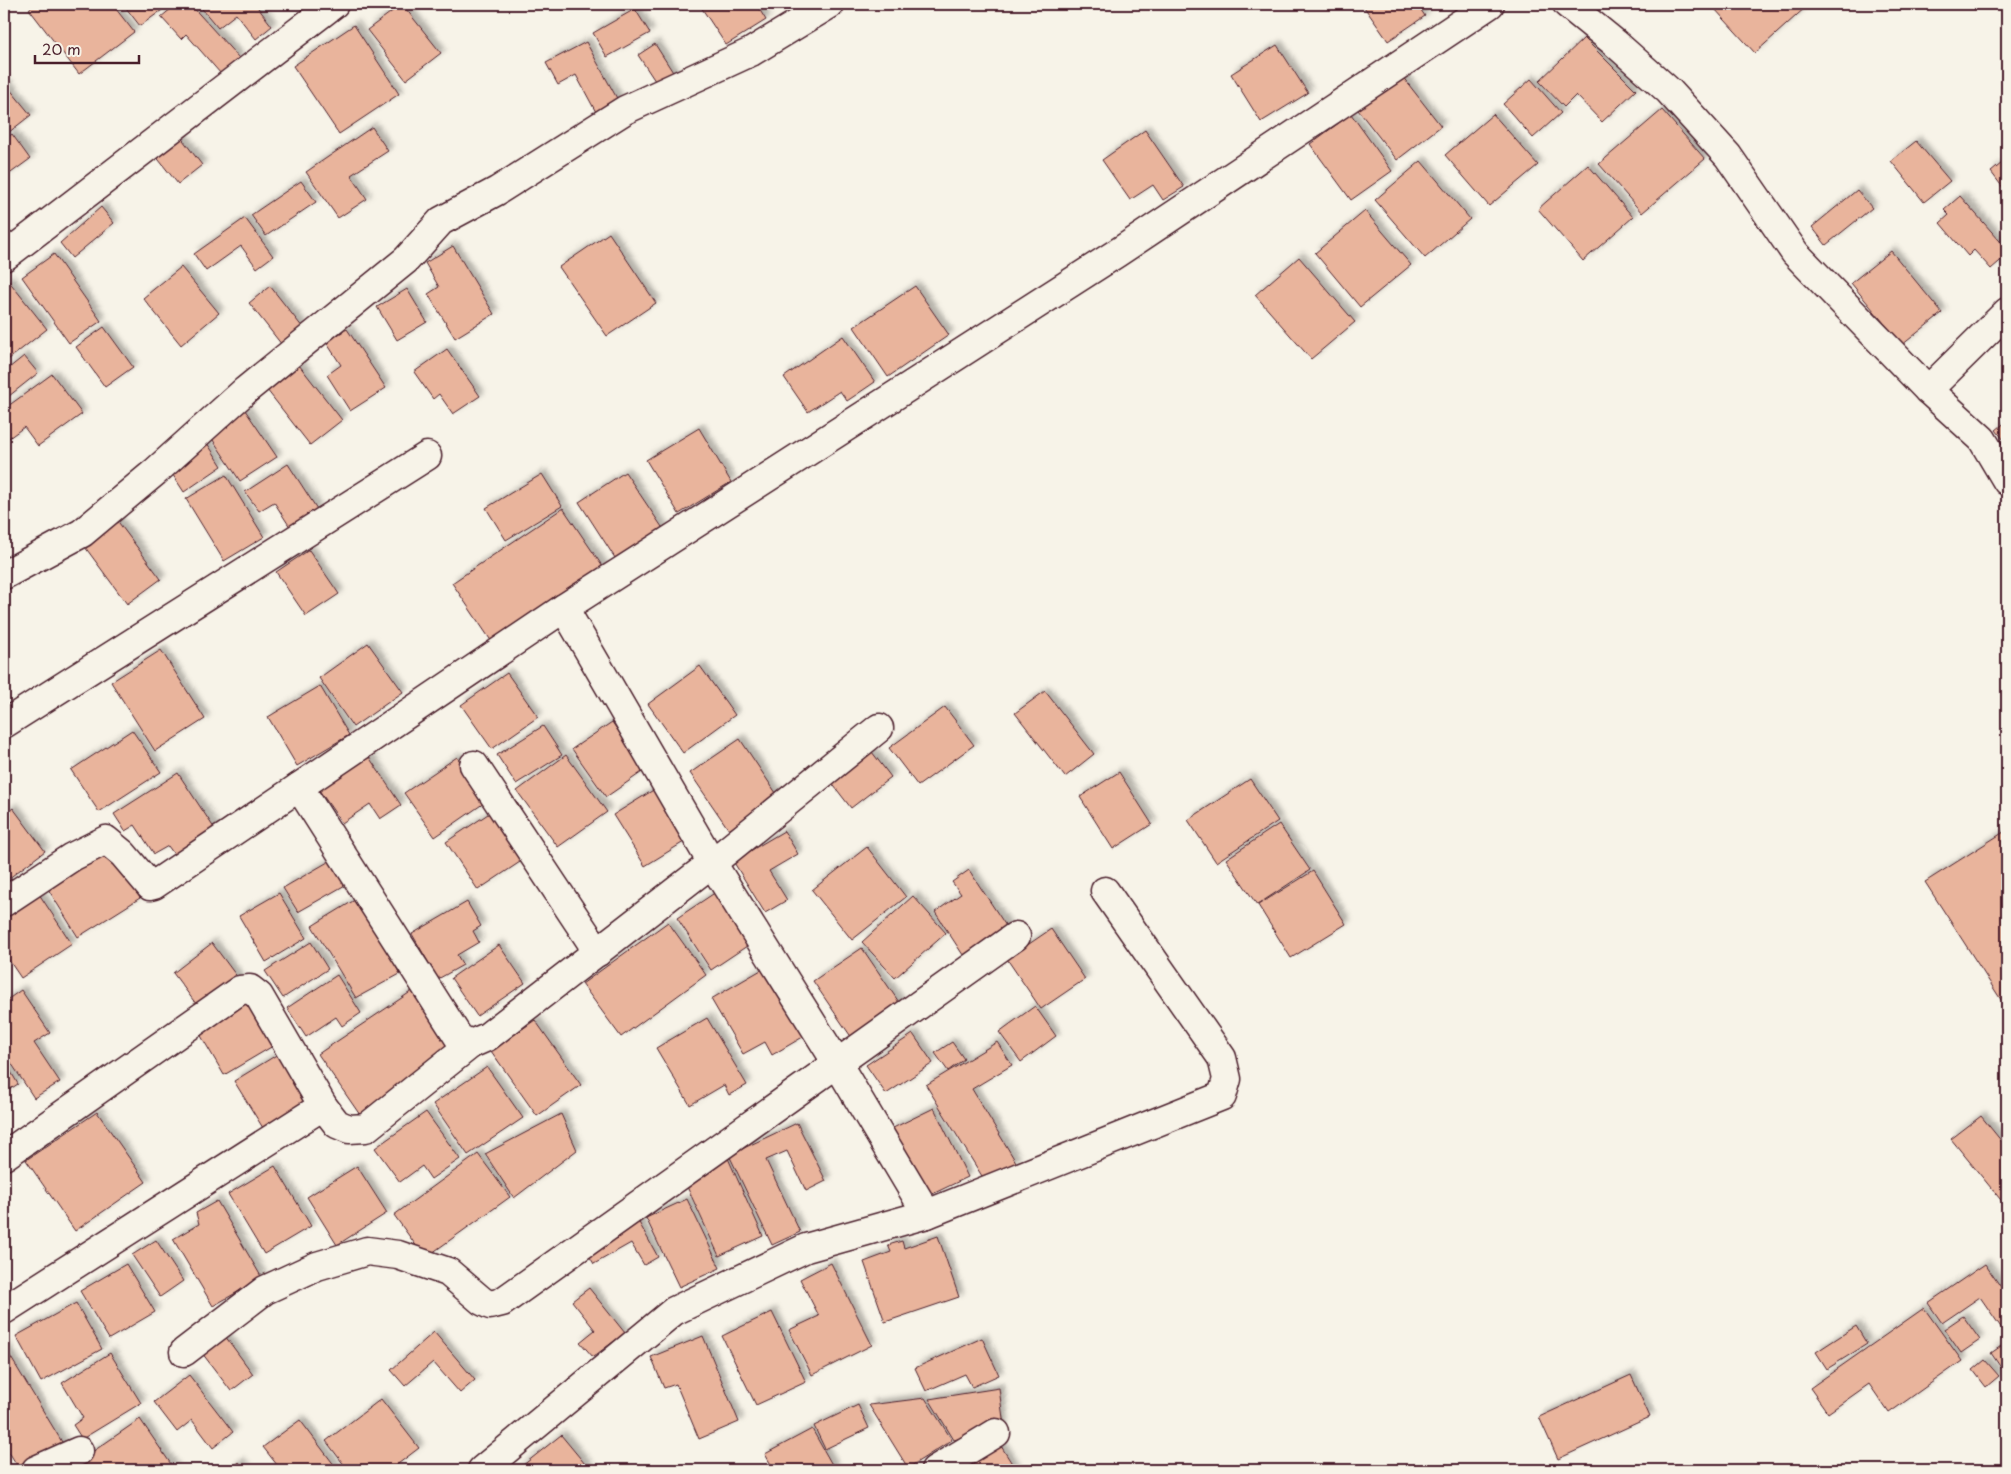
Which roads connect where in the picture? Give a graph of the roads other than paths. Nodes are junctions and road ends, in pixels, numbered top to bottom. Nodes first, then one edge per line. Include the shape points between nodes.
1 (334, 4) edge
2 (830, 4) edge
3 (1490, 4) edge
4 (1567, 4) edge
5 (4, 257) edge
6 (2007, 312) edge
7 (1928, 390) junction
8 (427, 456) dead end
9 (2007, 481) edge
10 (4, 575) edge
11 (564, 608) junction
12 (4, 724) edge
13 (879, 728) dead end
14 (474, 765) dead end
15 (299, 787) junction
16 (712, 863) junction
17 (1105, 891) dead end
18 (4, 902) edge
19 (1016, 936) dead end
20 (598, 952) junction
21 (471, 1044) junction
22 (837, 1063) junction
23 (323, 1106) junction
24 (4, 1156) edge
25 (927, 1214) junction
26 (4, 1310) edge
27 (184, 1352) dead end
28 (996, 1433) dead end
29 (79, 1450) dead end
30 (36, 1470) edge
31 (482, 1470) edge
32 (935, 1470) edge

1 - 5 street
2 - 10 street via 751,52 625,110 497,191 441,221 406,260 246,390 82,533
3 - 11 street via 1117,253
4 - 7 street via 1670,91 1728,156 1795,253
6 - 7 street
7 - 9 street via 1982,440
8 - 12 street
11 - 15 street
11 - 16 street
13 - 16 street
14 - 20 street
15 - 18 street via 152,886 106,840 72,856
15 - 21 street via 459,1038
16 - 20 street
16 - 22 street
17 - 25 street via 1222,1058 1227,1079 1222,1096
19 - 22 street
20 - 21 street via 487,1038
21 - 23 street via 366,1128 349,1129 336,1124
22 - 25 street
22 - 27 street via 502,1302 490,1305 482,1301 448,1272 398,1255 368,1251 317,1266 265,1290
23 - 24 street via 260,996 250,989 240,990
23 - 26 street
25 - 31 street via 806,1248 674,1311
28 - 32 street
29 - 30 street

